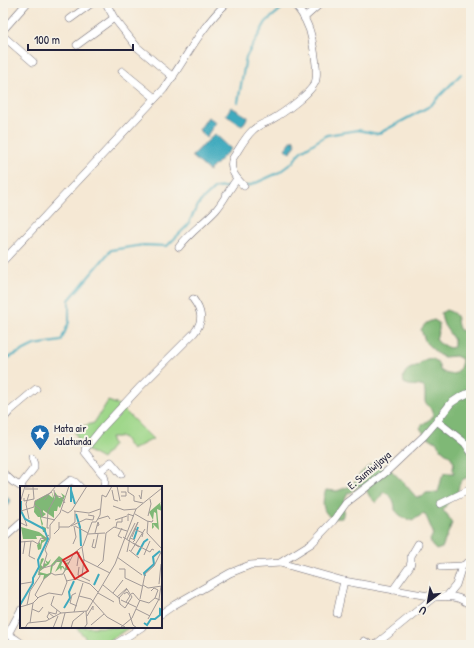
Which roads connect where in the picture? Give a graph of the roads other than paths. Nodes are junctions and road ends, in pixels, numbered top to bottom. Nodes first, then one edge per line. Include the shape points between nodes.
1 (27, 3) edge
2 (92, 3) edge
3 (106, 3) edge
4 (227, 3) edge
5 (291, 3) edge
6 (321, 3) edge
7 (114, 18) junction
8 (304, 18) junction
9 (70, 19) dead end
10 (3, 30) edge
11 (3, 36) edge
12 (77, 45) dead end
13 (33, 62) dead end
14 (122, 71) dead end
15 (173, 77) junction
16 (155, 98) junction
17 (235, 181) junction
18 (244, 186) dead end
19 (178, 247) dead end
20 (3, 262) edge
21 (193, 299) dead end
22 (36, 389) dead end
23 (471, 392) edge
24 (3, 419) edge
25 (437, 422) junction
26 (471, 452) edge
27 (32, 458) dead end
28 (471, 458) edge
29 (100, 471) junction
30 (3, 473) edge
31 (122, 474) dead end
32 (21, 486) edge
33 (63, 486) edge
34 (79, 486) edge
35 (104, 486) edge
36 (471, 489) edge
37 (440, 504) dead end
38 (20, 524) edge
39 (3, 539) edge
40 (418, 544) dead end
41 (471, 561) edge
42 (280, 563) junction
43 (462, 566) junction
44 (441, 568) dead end
45 (344, 581) junction
46 (393, 590) junction
47 (448, 596) junction
48 (434, 598) junction
49 (471, 606) edge
50 (20, 612) edge
51 (162, 613) edge
52 (337, 613) dead end
53 (140, 628) edge
54 (6, 634) edge
55 (364, 641) dead end
56 (24, 645) edge
57 (114, 645) edge
58 (371, 645) edge
59 (375, 645) edge

1 - 10 street
2 - 9 street
3 - 7 street
4 - 15 street via 196,39
5 - 8 street
6 - 8 street
7 - 12 street
7 - 15 street via 137,47
8 - 17 street via 310,31 315,59 315,84 292,106 252,131 231,162
11 - 13 street
14 - 16 street
15 - 16 street
16 - 20 street
17 - 18 street
17 - 19 street via 218,208
21 - 29 street via 200,310 199,327 140,387 85,449
22 - 24 street
23 - 25 street, E. Sumiwijaya via 450,403
25 - 26 street via 464,443
25 - 42 street, E. Sumiwijaya via 386,472 346,503 333,522 312,543
26 - 28 street
27 - 32 street via 34,468
29 - 31 street via 111,462
29 - 35 street via 105,479
30 - 32 street
33 - 34 street via 71,480
36 - 37 street
38 - 39 street
40 - 46 street via 411,554 410,566
41 - 43 street
42 - 45 street, E. Sumiwijaya
42 - 51 street, E. Sumiwijaya via 242,568 211,583
43 - 44 street
43 - 47 street via 456,585
45 - 46 street, E. Sumiwijaya
45 - 52 street
46 - 48 street, E. Sumiwijaya
47 - 48 street, E. Sumiwijaya
47 - 49 street, E. Sumiwijaya via 458,598
48 - 59 street
50 - 54 street
53 - 57 street
54 - 56 street
55 - 58 street

